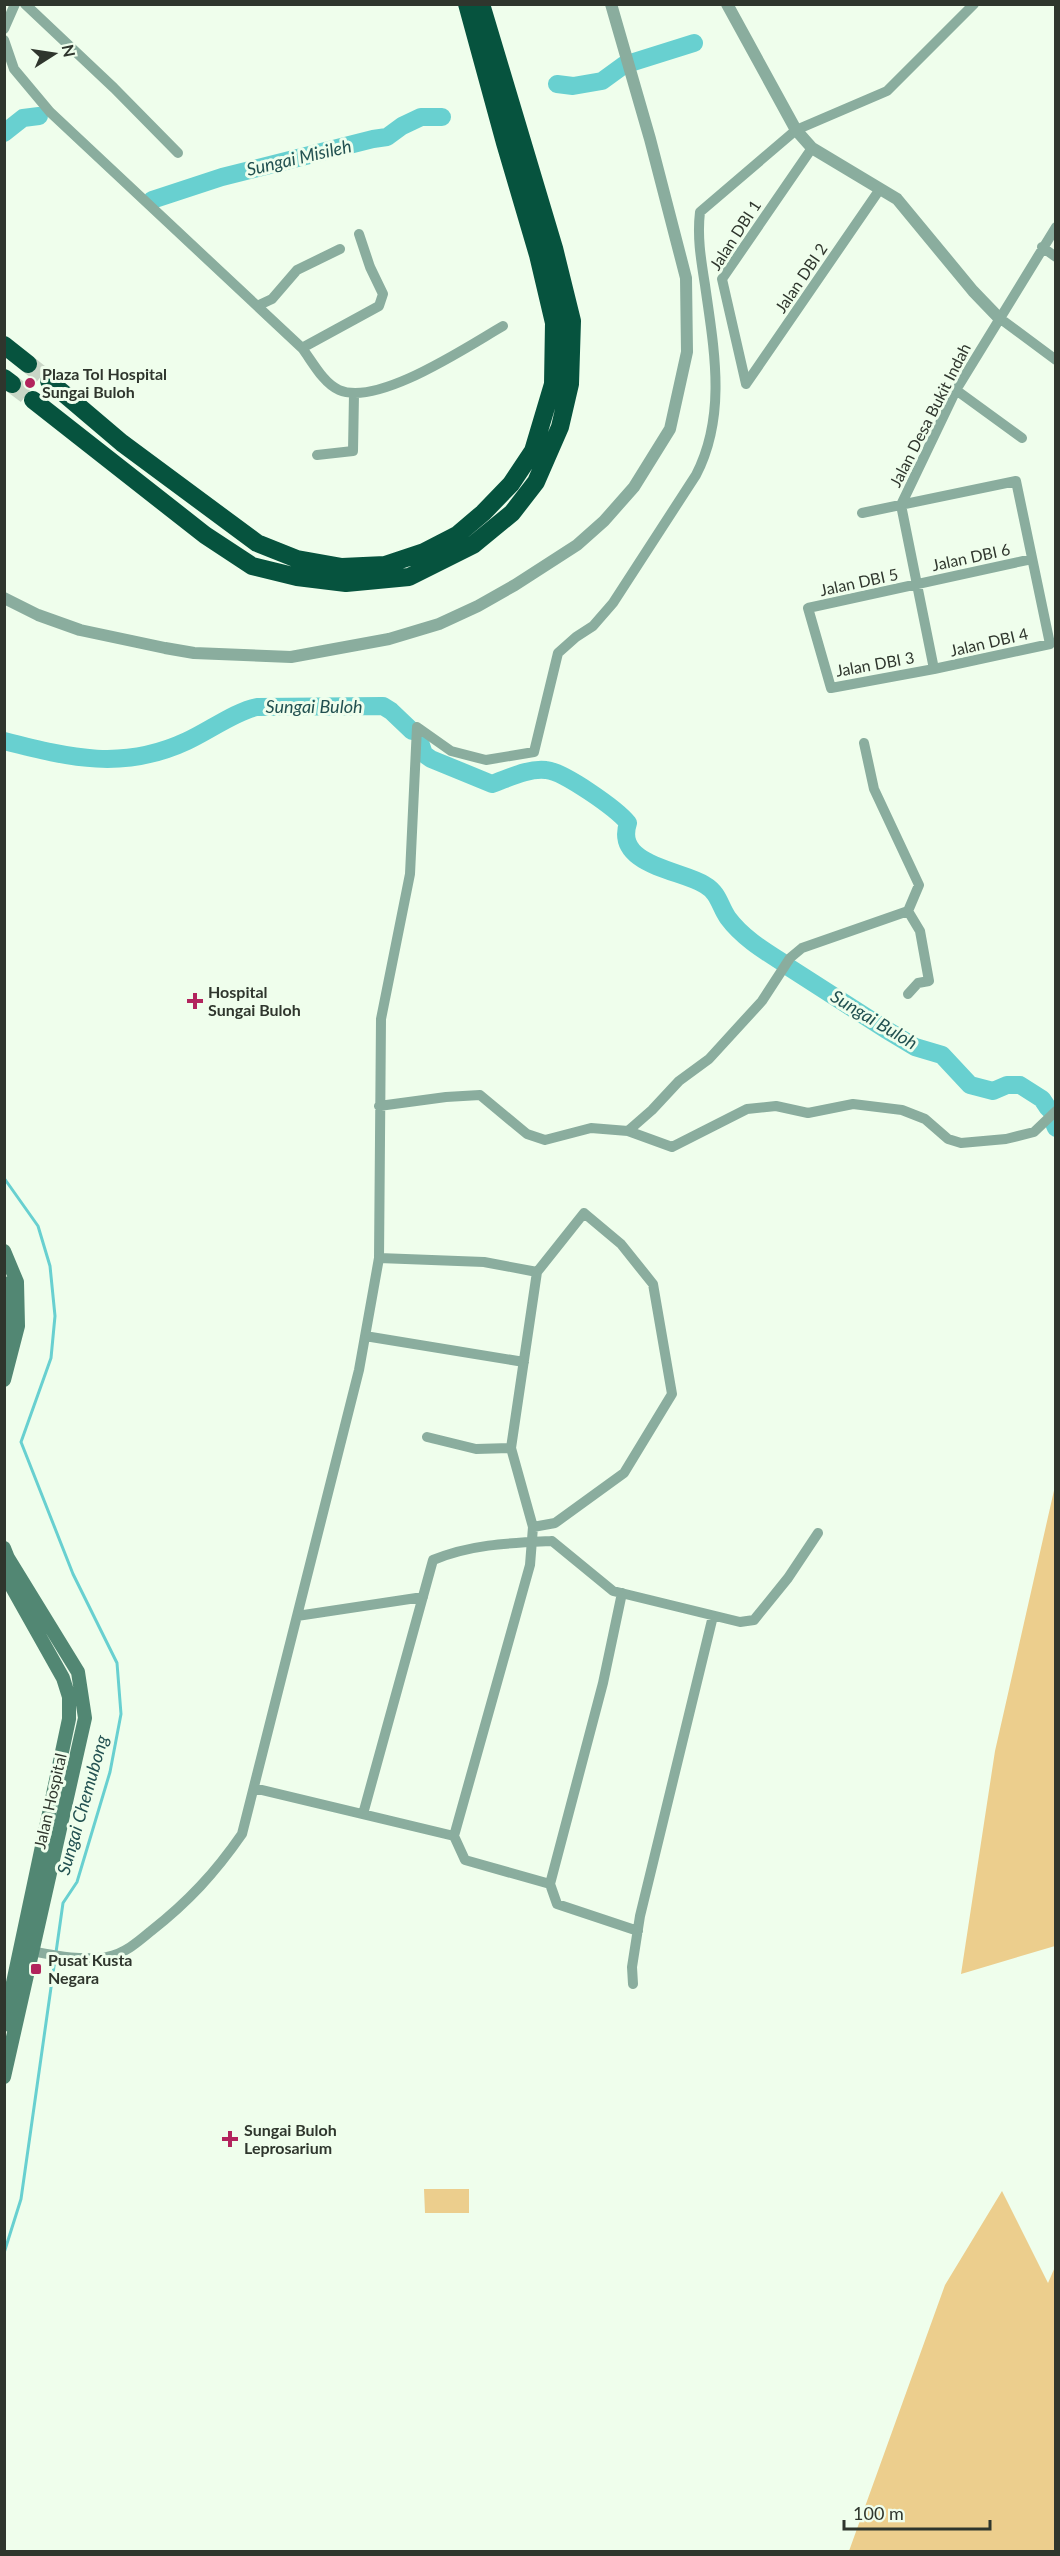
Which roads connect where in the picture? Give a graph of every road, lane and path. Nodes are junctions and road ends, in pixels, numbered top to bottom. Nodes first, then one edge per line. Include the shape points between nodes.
1 (15, 4) edge
2 (24, 4) edge
3 (456, 4) edge
4 (467, 4) edge
5 (481, 4) edge
6 (491, 4) edge
7 (611, 4) edge
8 (727, 4) edge
9 (974, 4) edge
10 (4, 29) edge
11 (4, 40) edge
12 (518, 128) junction
13 (796, 130) junction
14 (505, 143) junction
15 (812, 147) junction
16 (178, 153) dead end
17 (880, 189) junction
18 (1056, 226) edge
19 (359, 234) dead end
20 (1042, 247) junction
21 (340, 249) dead end
22 (546, 251) junction
23 (1056, 257) edge
24 (257, 306) junction
25 (998, 317) junction
26 (563, 322) junction
27 (503, 326) dead end
28 (4, 345) edge
29 (302, 348) junction
30 (1056, 360) edge
31 (28, 364) tunnel mouth
32 (49, 381) tunnel mouth
33 (746, 384) joint
34 (956, 390) junction
35 (354, 394) junction
36 (33, 400) tunnel mouth
37 (1022, 438) dead end
38 (317, 455) dead end
39 (901, 505) junction
40 (862, 513) dead end
41 (1032, 559) junction
42 (917, 584) junction
43 (4, 598) edge
44 (807, 608) joint
45 (934, 669) junction
46 (864, 743) dead end
47 (909, 911) junction
48 (908, 994) dead end
49 (379, 1106) junction
50 (1056, 1111) edge
51 (628, 1131) junction
52 (4, 1251) edge
53 (379, 1258) junction
54 (537, 1272) junction
55 (4, 1283) edge
56 (365, 1336) junction
57 (4, 1338) edge
58 (524, 1362) junction
59 (4, 1380) edge
60 (427, 1437) dead end
61 (511, 1448) junction
62 (533, 1527) junction
63 (818, 1533) dead end
64 (533, 1542) junction
65 (4, 1548) edge
66 (4, 1573) edge
67 (622, 1593) junction
68 (423, 1597) junction
69 (297, 1616) junction
70 (713, 1616) junction
71 (254, 1788) junction
72 (363, 1814) junction
73 (454, 1836) junction
74 (550, 1884) junction
75 (638, 1931) junction
76 (32, 1951) junction
77 (633, 1984) dead end
78 (4, 2025) edge
79 (4, 2077) edge

1 - 10 street
2 - 16 street
3 - 14 highway
4 - 14 highway
5 - 12 highway
6 - 12 highway
7 - 43 street via 687,279 687,352 670,429 634,487 604,521 577,545 478,606 440,624 389,639 291,657 165,648 80,630
8 - 13 street
9 - 13 street via 887,91
11 - 24 street via 14,69 50,112
12 - 22 highway
13 - 15 street
13 - 49 street via 700,212 699,240 713,342 716,404 709,446 696,475 613,603 593,626 558,653 534,752 486,760 451,751 417,727 410,874 381,1019
14 - 22 highway
15 - 17 street
15 - 33 street, Jalan DBI 1 via 722,279
17 - 25 street via 897,199
17 - 33 street, Jalan DBI 2
18 - 20 street, Jalan Desa Bukit Indah
19 - 29 street via 382,294 379,306
20 - 23 street
20 - 25 street, Jalan Desa Bukit Indah
21 - 24 street via 297,270 272,299
22 - 26 highway
24 - 29 street
25 - 30 street
25 - 34 street, Jalan Desa Bukit Indah
26 - 32 highway via 554,384 533,451 511,484 457,535 385,565 342,567 297,559 257,543 122,443
26 - 36 highway via 570,384 560,427 536,482 512,513 473,545 409,577 346,583 252,566 205,536
27 - 35 street via 435,366
28 - 31 highway
29 - 35 street via 337,389
34 - 37 street
34 - 39 street, Jalan Desa Bukit Indah
35 - 38 street via 353,451
39 - 40 street
39 - 41 street via 1016,481
39 - 42 street, Jalan Desa Bukit Indah
41 - 42 street, Jalan DBI 6
41 - 45 street, Jalan DBI 4 via 1050,644
42 - 44 street, Jalan DBI 5
42 - 45 street, Jalan Desa Bukit Indah
44 - 45 street, Jalan DBI 3 via 831,688
46 - 47 street via 874,789 919,885
47 - 48 street via 920,931 929,981 918,983
47 - 51 street via 802,948 790,958 762,1001 709,1059 679,1081
49 - 51 street via 480,1095 527,1134 545,1140 591,1128
49 - 53 street
50 - 51 street via 1034,1132 961,1143 948,1139 925,1119 902,1110 853,1104 808,1113 776,1106 747,1109 672,1147
52 - 59 main road via 17,1282 18,1326
53 - 54 street via 484,1262
53 - 56 street
54 - 58 street
54 - 62 street via 584,1213 621,1244 652,1284 672,1394 624,1473 555,1523
55 - 57 main road
56 - 58 street
56 - 69 street
58 - 61 street
60 - 61 street via 476,1449
61 - 62 street
62 - 64 street
63 - 70 street via 754,1620 740,1622
64 - 67 street via 552,1541 613,1591
64 - 68 street via 459,1549 433,1560
64 - 73 street via 530,1565
65 - 76 main road, Jalan Hospital via 78,1672 85,1718
66 - 76 main road, Jalan Hospital via 63,1678 69,1697 69,1719
67 - 70 street
67 - 74 street via 603,1683
68 - 69 street
68 - 72 street
69 - 71 street
70 - 75 street
71 - 72 street
71 - 76 street via 242,1834 217,1870 183,1906 125,1950 107,1957 68,1959
72 - 73 street
73 - 74 street via 465,1860
74 - 75 street via 557,1904
75 - 77 street
76 - 78 main road, Jalan Hospital
76 - 79 main road, Jalan Hospital

